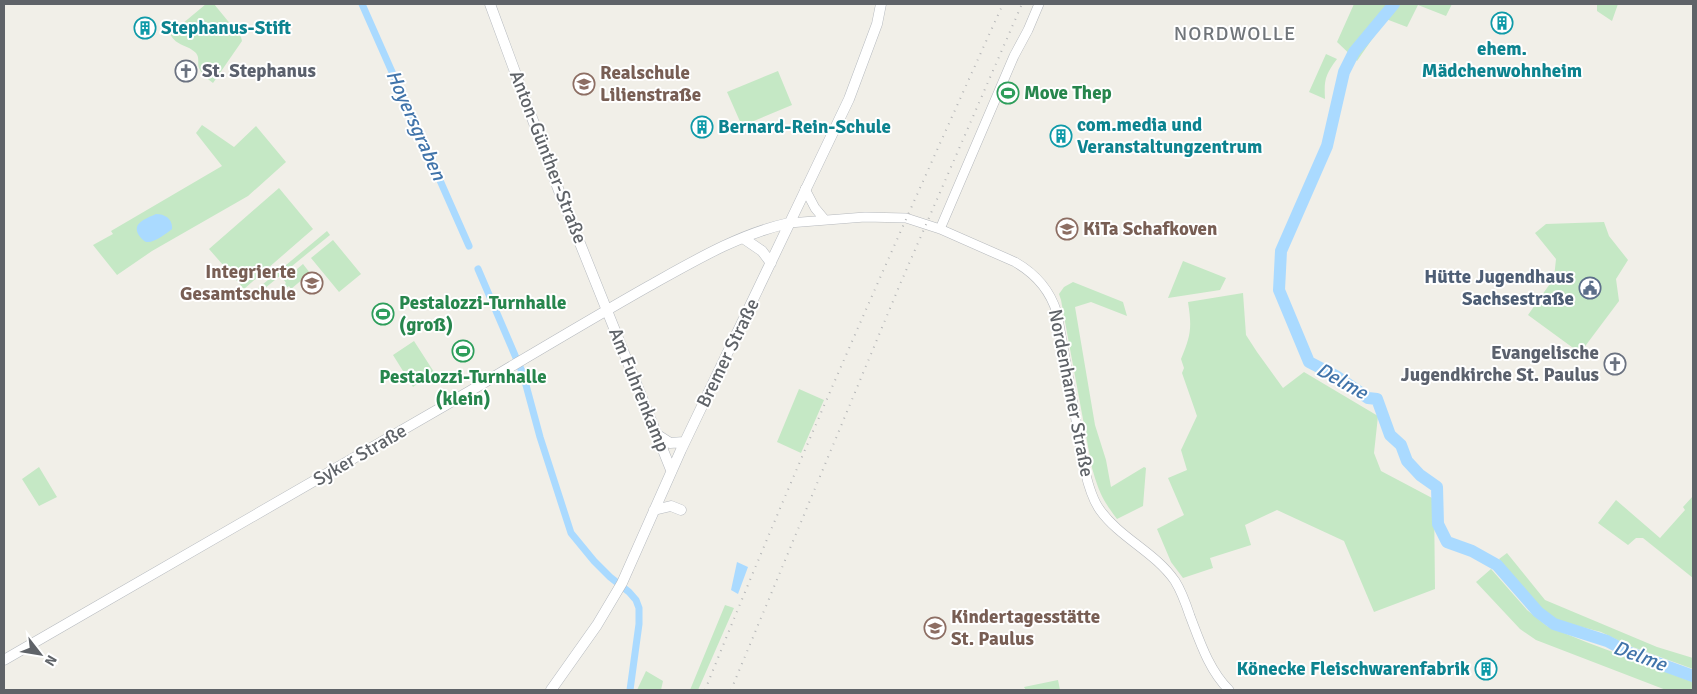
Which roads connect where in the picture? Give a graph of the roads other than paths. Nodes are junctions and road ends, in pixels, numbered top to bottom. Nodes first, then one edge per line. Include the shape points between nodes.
1 (490, 4) edge
2 (882, 4) edge
3 (1039, 4) edge
4 (805, 189) junction
5 (825, 220) junction
6 (789, 224) junction
7 (940, 229) junction
8 (743, 238) junction
9 (771, 263) junction
10 (606, 310) junction
11 (656, 433) junction
12 (684, 442) junction
13 (671, 470) junction
14 (654, 510) junction
15 (681, 510) dead end
16 (4, 660) edge
17 (551, 690) edge
18 (1229, 690) edge

1 - 10 main road, Anton-Günther-Straße
2 - 4 main road, Bremer Straße via 849,99
3 - 7 street
4 - 5 street
4 - 6 main road, Bremer Straße
5 - 6 street, Nordenhamer Straße
5 - 7 street, Nordenhamer Straße via 898,217
6 - 8 main road, Syker Straße
6 - 9 main road, Bremer Straße
7 - 18 street, Nordenhamer Straße via 1024,267 1048,292 1057,313 1084,471 1091,491 1100,509 1114,525 1147,552 1176,583 1210,664
8 - 9 main road via 762,251
8 - 10 main road, Syker Straße
9 - 12 main road, Bremer Straße
10 - 11 main road, Am Fuhrenkamp
10 - 16 main road, Syker Straße
11 - 12 main road via 670,443
11 - 13 main road, Am Fuhrenkamp
12 - 13 main road, Bremer Straße
13 - 14 main road, Bremer Straße
14 - 15 main road via 672,506
14 - 17 main road, Bremer Straße via 620,586

